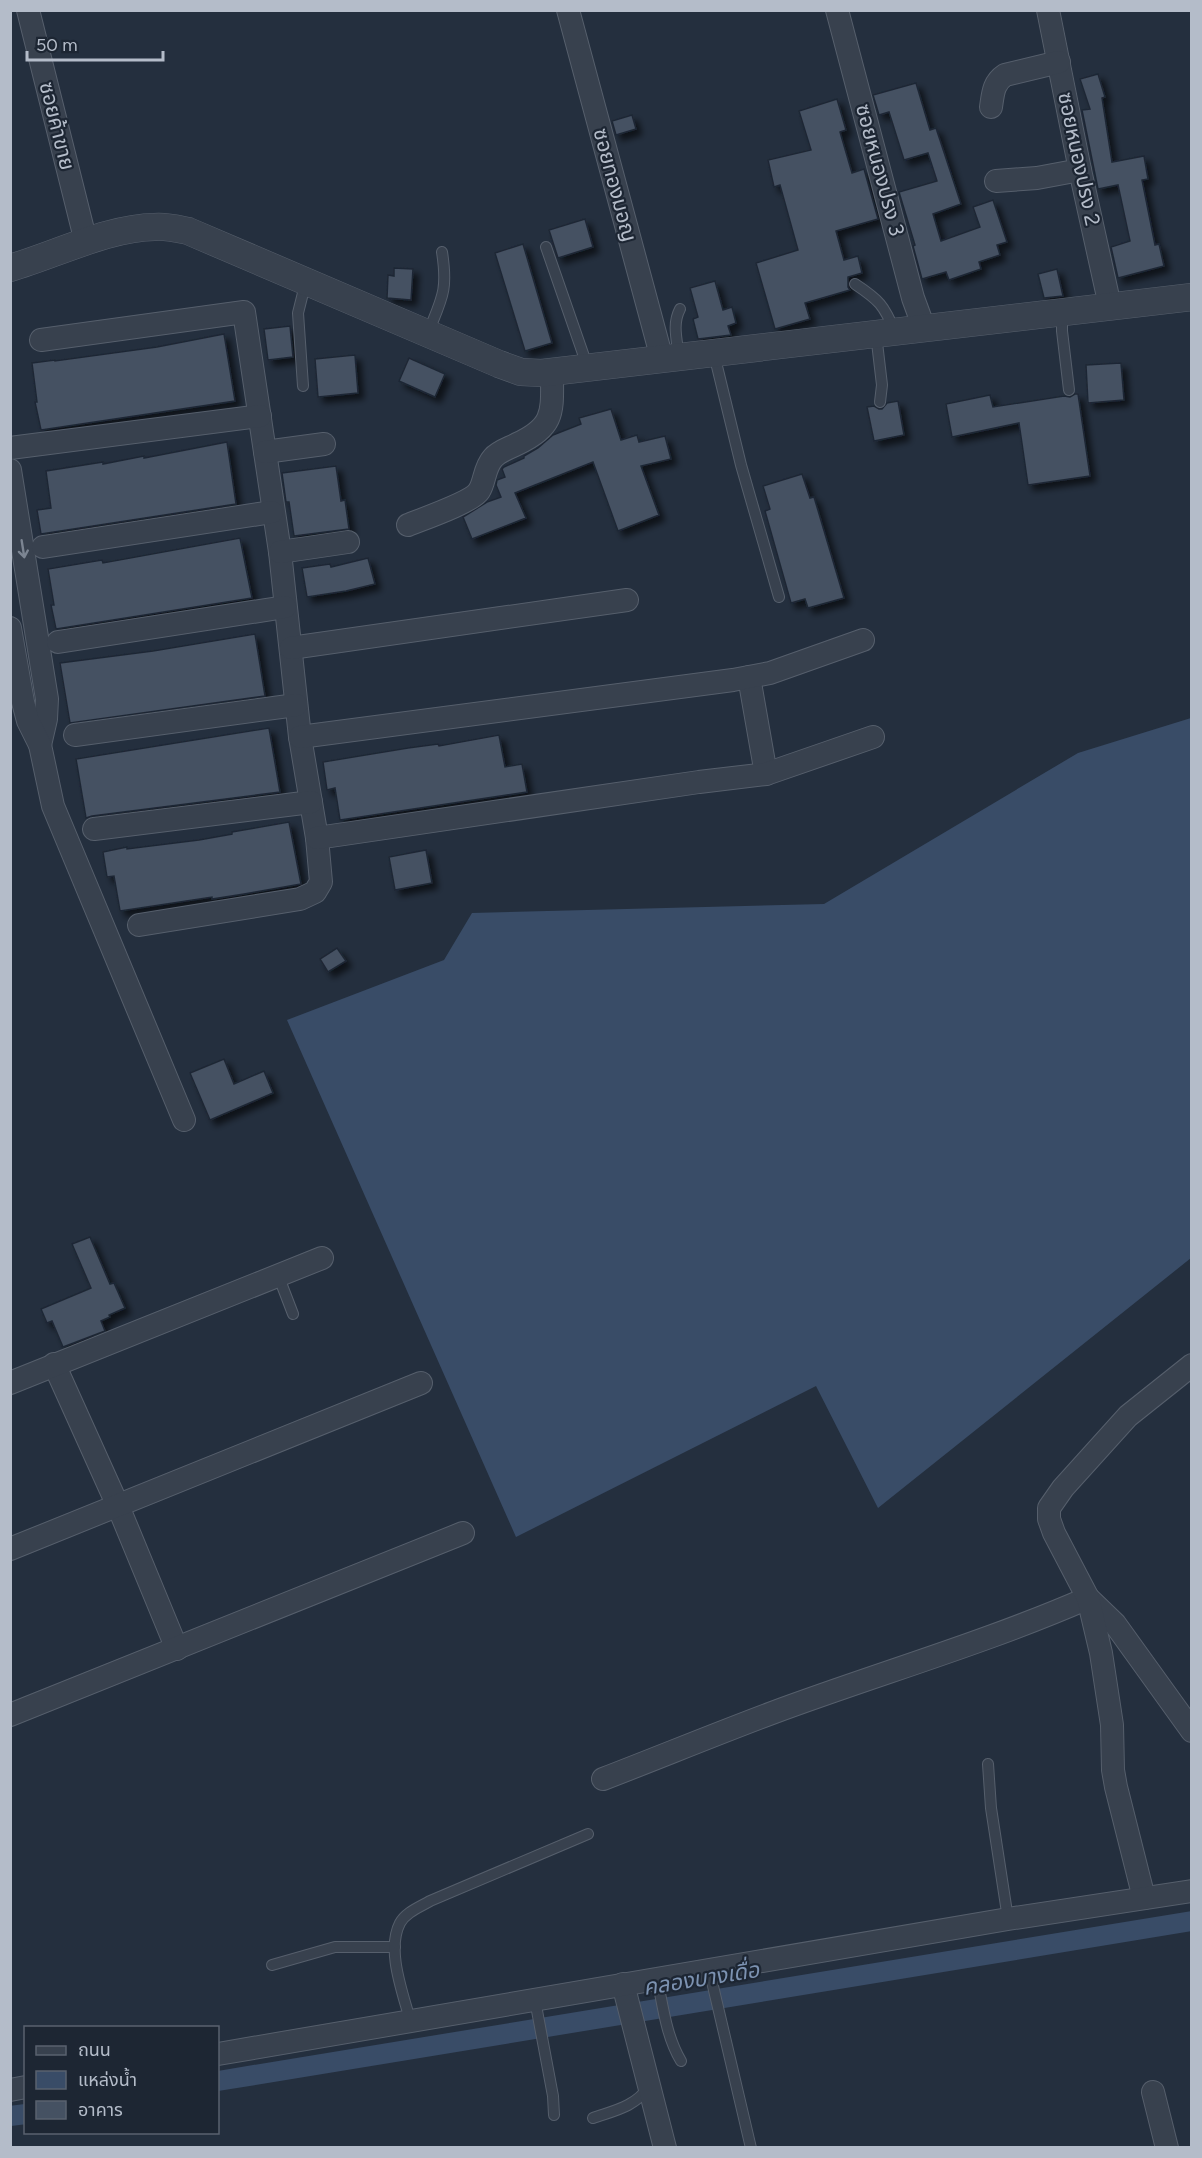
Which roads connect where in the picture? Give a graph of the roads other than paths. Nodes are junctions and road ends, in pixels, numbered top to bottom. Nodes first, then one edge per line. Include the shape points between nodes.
1 (28, 10) edge
2 (568, 10) edge
3 (837, 10) edge
4 (1048, 10) edge
5 (1059, 62) junction
6 (991, 107) dead end
7 (1080, 170) junction
8 (996, 181) dead end
9 (86, 242) junction
10 (546, 247) dead end
11 (442, 252) dead end
12 (10, 268) edge
13 (306, 280) junction
14 (855, 284) dead end
15 (1191, 297) edge
16 (1110, 306) junction
17 (680, 309) dead end
18 (1062, 321) junction
19 (924, 328) junction
20 (428, 333) junction
21 (886, 333) junction
22 (41, 340) dead end
23 (714, 354) junction
24 (671, 358) junction
25 (588, 368) junction
26 (552, 372) junction
27 (303, 386) dead end
28 (1069, 390) dead end
29 (880, 402) dead end
30 (260, 416) junction
31 (324, 444) dead end
32 (10, 448) edge
33 (265, 452) junction
34 (10, 470) edge
35 (272, 512) junction
36 (408, 525) dead end
37 (348, 542) dead end
38 (43, 548) dead end
39 (280, 552) junction
40 (19, 583) edge
41 (778, 597) dead end
42 (627, 600) dead end
43 (285, 607) junction
44 (10, 628) edge
45 (863, 640) dead end
46 (58, 642) dead end
47 (291, 648) junction
48 (749, 677) junction
49 (296, 705) junction
50 (28, 722) edge
51 (75, 735) dead end
52 (300, 737) junction
53 (873, 737) dead end
54 (766, 774) junction
55 (311, 802) junction
56 (94, 829) dead end
57 (317, 838) junction
58 (139, 925) dead end
59 (184, 1120) dead end
60 (322, 1258) dead end
61 (278, 1275) junction
62 (293, 1314) dead end
63 (54, 1364) junction
64 (1191, 1365) edge
65 (10, 1383) edge
66 (421, 1383) dead end
67 (118, 1506) junction
68 (463, 1533) dead end
69 (10, 1549) edge
70 (1088, 1598) junction
71 (177, 1649) junction
72 (10, 1715) edge
73 (1191, 1731) edge
74 (988, 1764) dead end
75 (603, 1779) dead end
76 (588, 1834) dead end
77 (1191, 1891) edge
78 (1144, 1898) junction
79 (1008, 1919) junction
80 (395, 1947) junction
81 (272, 1965) dead end
82 (711, 1980) junction
83 (659, 1987) junction
84 (625, 1994) junction
85 (536, 2007) junction
86 (410, 2020) junction
87 (219, 2054) edge
88 (681, 2061) dead end
89 (649, 2087) junction
90 (1153, 2092) dead end
91 (554, 2115) dead end
92 (593, 2118) dead end
93 (665, 2148) edge
94 (751, 2148) edge
95 (1167, 2148) edge

1 - 9 street, ซอยค้าขาย
2 - 24 street, ซอยทองมอญ
3 - 19 street, ซอยหนองปรง 3
4 - 5 street, ซอยหนองปรง 2
5 - 6 street via 1005,75 994,87
5 - 7 street, ซอยหนองปรง 2
7 - 8 street
7 - 16 street, ซอยหนองปรง 2
9 - 12 street
9 - 13 street via 156,226 188,231
10 - 25 lane
11 - 20 lane via 444,294
13 - 20 street
13 - 27 lane via 298,314
14 - 21 lane via 879,301
15 - 16 street
16 - 18 street
17 - 24 lane
18 - 19 street
18 - 28 lane
19 - 21 street
20 - 26 street via 521,372
21 - 23 street
21 - 29 lane
22 - 30 street via 244,312
23 - 24 street
23 - 41 lane
24 - 25 street
25 - 26 street
26 - 36 street via 552,402 547,423 538,433 493,457 480,491 471,499
30 - 32 street
30 - 33 street
31 - 33 street
33 - 35 street
34 -> 40 street
35 - 38 street
35 - 39 street
37 - 39 street
39 - 43 street
40 - 50 street via 47,699
42 - 47 street
43 - 46 street
43 - 47 street
44 - 50 street
45 - 48 street
47 - 49 street
48 - 52 street
48 - 54 street
49 - 51 street
49 - 52 street
50 - 59 street via 40,745 53,806
52 - 55 street
53 - 54 street
54 - 57 street
55 - 56 street
55 - 57 street
57 - 58 street via 321,882 315,892 300,899
60 - 61 street
61 - 62 lane
61 - 63 street
63 - 65 street
63 - 67 street
64 - 70 street via 1128,1416 1049,1508 1054,1533
66 - 67 street
67 - 69 street
67 - 71 street
68 - 71 street
70 - 73 street via 1115,1624
70 - 75 street
70 - 78 street via 1112,1725 1116,1787
71 - 72 street
74 - 79 lane
76 - 80 lane via 410,1912 400,1923
77 - 78 street
78 - 79 street
79 - 82 street
80 - 81 lane via 335,1947
80 - 86 lane
82 - 83 street
82 - 94 lane
83 - 84 street
83 - 88 lane via 674,2050
84 - 85 street
84 - 89 street
85 - 86 street
85 - 91 lane via 554,2096
86 - 87 street
89 - 92 lane via 628,2107
89 - 93 street
90 - 95 street

